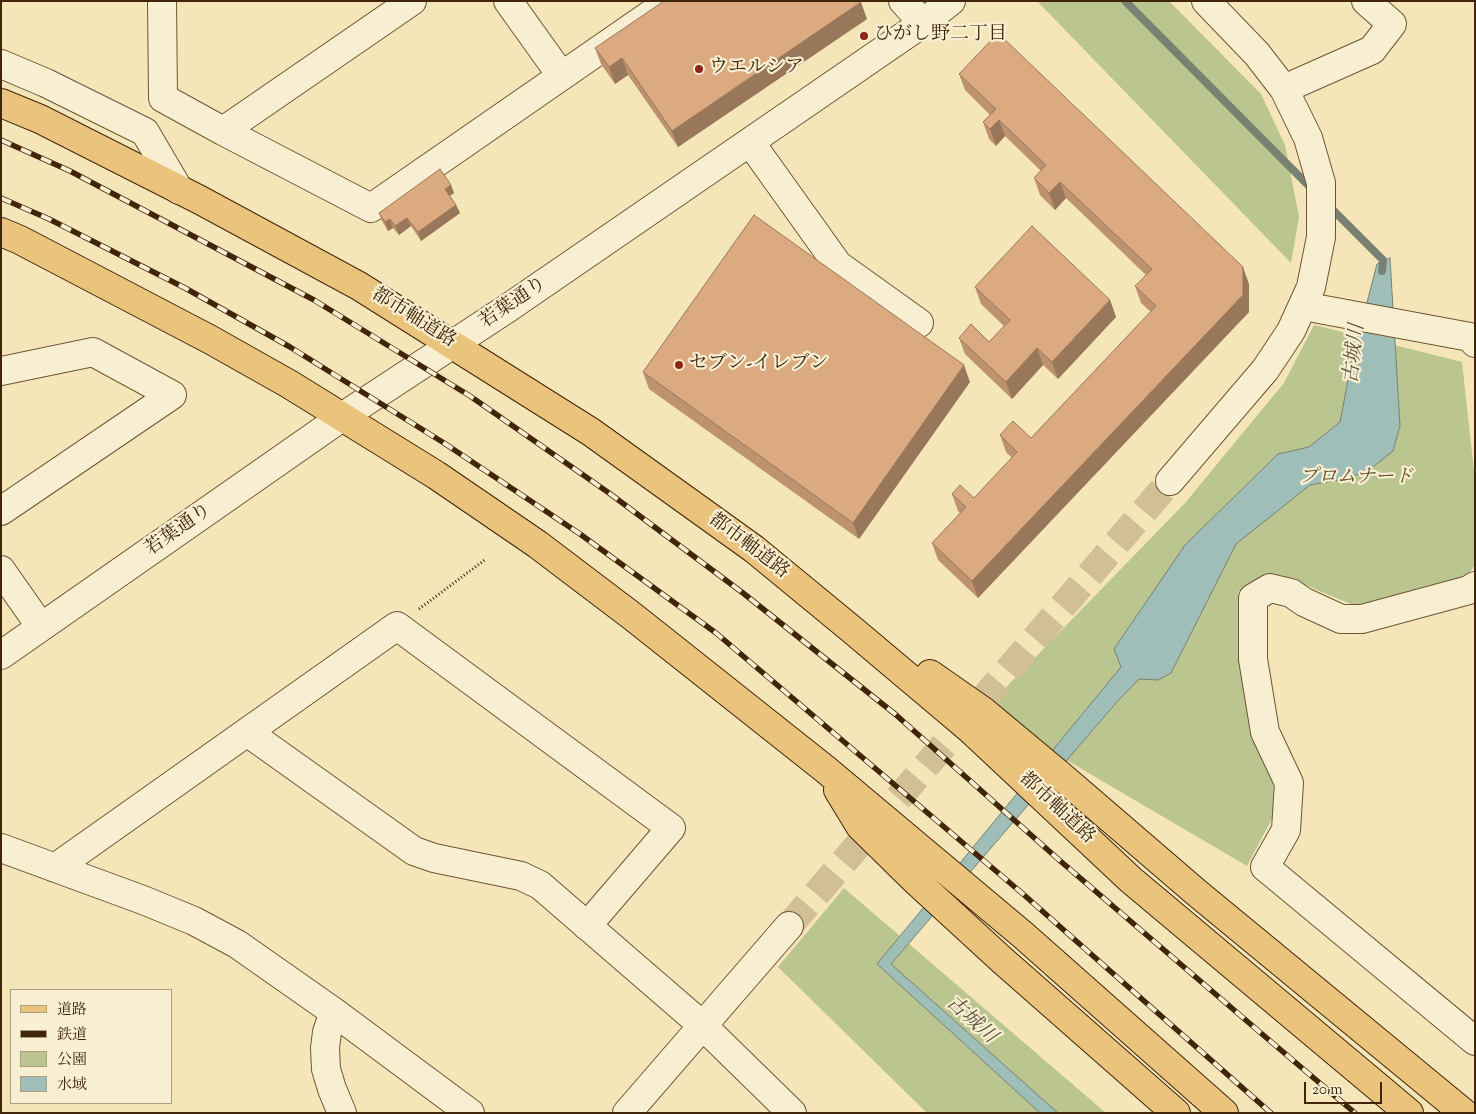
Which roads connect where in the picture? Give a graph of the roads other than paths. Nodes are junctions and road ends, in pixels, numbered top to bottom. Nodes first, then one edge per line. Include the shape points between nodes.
1 (162, 1) edge
2 (412, 1) edge
3 (508, 1) edge
4 (670, 1) edge
5 (903, 1) edge
6 (951, 1) edge
7 (1206, 1) edge
8 (1366, 1) edge
9 (923, 23) junction
10 (1, 64) edge
11 (561, 75) junction
12 (1284, 89) junction
13 (1, 103) edge
14 (223, 131) junction
15 (750, 142) junction
16 (179, 190) junction
17 (7, 239) edge
18 (1303, 306) junction
19 (903, 318) dead end
20 (1475, 343) edge
21 (454, 344) junction
22 (1, 371) edge
23 (342, 417) junction
24 (1170, 481) tunnel mouth
25 (1, 511) edge
26 (754, 548) junction
27 (1, 570) edge
28 (1475, 586) edge
29 (41, 627) junction
30 (1, 655) edge
31 (247, 732) junction
32 (825, 770) junction
33 (1, 848) edge
34 (55, 868) junction
35 (587, 926) junction
36 (789, 926) tunnel mouth
37 (334, 1012) junction
38 (702, 1025) junction
39 (1475, 1041) edge
40 (342, 1113) edge
41 (470, 1113) edge
42 (627, 1113) edge
43 (792, 1113) edge
44 (1176, 1113) edge
45 (1224, 1113) edge
46 (1409, 1113) edge
47 (1464, 1113) edge

1 - 14 street via 163,98
2 - 14 street
3 - 11 street
4 - 11 street
5 - 9 street
6 - 9 street, 若葉通り
7 - 12 street via 1257,54
8 - 12 street via 1392,24 1372,50
9 - 15 street, 若葉通り
10 - 16 street via 145,132
11 - 14 street via 371,208
12 - 18 street via 1308,138 1320,183 1321,237 1312,287
13 - 16 main road, 都市軸道路 via 40,119
15 - 19 street via 821,260 838,265
15 - 21 street, 若葉通り
16 - 21 main road, 都市軸道路 via 359,286
17 - 23 main road via 211,340
18 - 20 street via 1470,337
18 - 24 street via 1291,332 1265,370
21 - 23 street, 若葉通り
21 - 26 main road, 都市軸道路 via 591,432
22 - 25 street via 93,352 172,395
23 - 29 street, 若葉通り
23 - 32 main road via 436,475 537,544
26 - 46 main road, 都市軸道路 via 970,729 1131,880
26 - 47 main road via 982,711
27 - 29 street
28 - 39 street via 1362,619 1341,619 1291,593 1270,588 1253,598 1253,659 1265,732 1289,783 1286,830 1265,867
29 - 30 street, 若葉通り
31 - 34 street
31 - 35 street via 414,851 521,876 540,885
31 - 35 street via 397,626 670,828
32 - 44 main road via 860,826 917,882
32 - 45 main road via 1023,935
33 - 34 street
34 - 37 street via 194,921 237,944
35 - 38 street
36 - 38 street
37 - 40 street via 327,1032 326,1069
37 - 41 street
38 - 42 street
38 - 43 street

